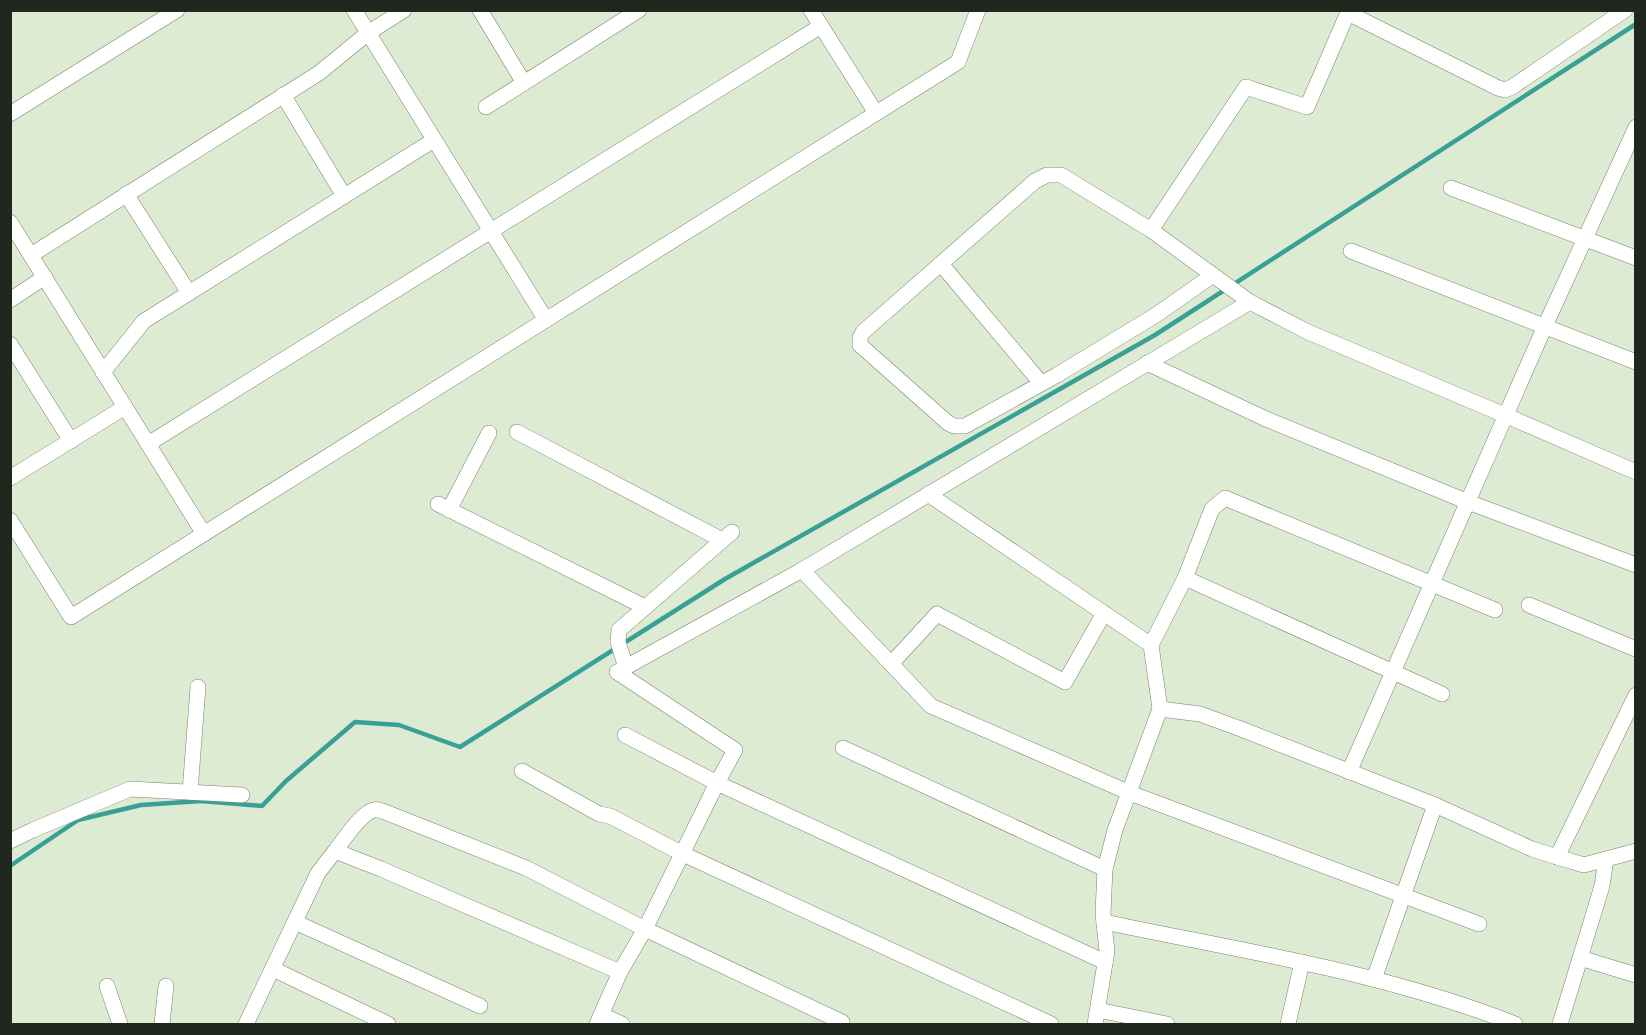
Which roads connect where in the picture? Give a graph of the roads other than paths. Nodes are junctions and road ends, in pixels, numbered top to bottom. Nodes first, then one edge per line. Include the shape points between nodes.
1 (177, 10) edge
2 (354, 10) edge
3 (404, 10) edge
4 (480, 10) edge
5 (639, 10) edge
6 (811, 10) edge
7 (978, 10) edge
8 (1625, 10) edge
9 (1348, 12) edge
10 (821, 26) junction
11 (368, 33) junction
12 (524, 83) junction
13 (283, 95) junction
14 (486, 107) dead end
15 (876, 113) junction
16 (10, 114) edge
17 (1635, 127) edge
18 (434, 140) junction
19 (1630, 154) edge
20 (1451, 188) dead end
21 (126, 194) junction
22 (344, 196) junction
23 (10, 222) edge
24 (490, 230) junction
25 (1151, 230) junction
26 (1585, 239) junction
27 (1351, 251) dead end
28 (31, 255) junction
29 (1635, 258) edge
30 (941, 264) junction
31 (45, 277) junction
32 (1217, 278) junction
33 (189, 293) junction
34 (1244, 297) junction
35 (10, 300) edge
36 (546, 320) junction
37 (1545, 326) junction
38 (10, 344) edge
39 (1635, 362) edge
40 (1147, 363) junction
41 (103, 372) junction
42 (1041, 383) junction
43 (125, 407) junction
44 (1507, 416) junction
45 (517, 432) dead end
46 (489, 433) dead end
47 (71, 441) junction
48 (148, 444) junction
49 (1635, 472) edge
50 (10, 478) edge
51 (928, 494) junction
52 (1468, 502) junction
53 (10, 520) edge
54 (204, 534) junction
55 (1635, 565) edge
56 (802, 570) junction
57 (1185, 578) junction
58 (1432, 584) junction
59 (1529, 604) dead end
60 (645, 607) junction
61 (1495, 610) dead end
62 (1104, 613) junction
63 (1151, 645) junction
64 (1635, 648) edge
65 (891, 664) junction
66 (626, 668) junction
67 (1393, 671) junction
68 (198, 687) dead end
69 (1442, 694) dead end
70 (1635, 695) edge
71 (1160, 710) junction
72 (626, 735) dead end
73 (843, 748) dead end
74 (522, 771) dead end
75 (1349, 772) junction
76 (717, 783) junction
77 (190, 792) junction
78 (1130, 793) junction
79 (242, 795) dead end
80 (1435, 805) junction
81 (10, 842) edge
82 (1635, 851) edge
83 (335, 852) junction
84 (682, 854) junction
85 (1557, 857) junction
86 (1606, 859) junction
87 (1105, 869) junction
88 (1403, 896) junction
89 (295, 922) junction
90 (1104, 922) junction
91 (1479, 924) dead end
92 (645, 929) junction
93 (1580, 958) junction
94 (1105, 962) junction
95 (1302, 962) junction
96 (273, 969) junction
97 (620, 972) junction
98 (1635, 975) edge
99 (1374, 979) junction
100 (107, 986) dead end
101 (166, 986) dead end
102 (480, 1006) dead end
103 (1096, 1017) edge
104 (599, 1020) edge
105 (120, 1024) edge
106 (162, 1024) edge
107 (246, 1024) edge
108 (388, 1024) edge
109 (622, 1024) edge
110 (841, 1024) edge
111 (1051, 1024) edge
112 (1167, 1024) edge
113 (1288, 1024) edge
114 (1515, 1024) edge
115 (1560, 1024) edge

1 - 16 street
2 - 11 street
3 - 11 street
4 - 12 street
5 - 12 street
6 - 10 street
7 - 15 street via 958,62
8 - 9 street via 1505,90
9 - 25 street via 1307,107 1246,87
10 - 15 street
10 - 24 street
11 - 13 street
11 - 18 street
12 - 14 street
13 - 21 street
13 - 22 street
15 - 36 street
17 - 19 street
18 - 22 street
18 - 24 street
19 - 26 street
20 - 26 street
21 - 28 street
21 - 33 street
22 - 33 street
23 - 28 street
24 - 36 street
24 - 48 street
25 - 30 street via 1061,175 1047,175
25 - 32 street
26 - 29 street
26 - 37 street
27 - 37 street
28 - 31 street
30 - 42 street
30 - 42 street via 863,332 860,345 954,426 965,426
31 - 35 street
31 - 41 street
32 - 34 street
32 - 42 street
33 - 41 street via 144,321
34 - 40 street
34 - 44 street via 1308,332
36 - 54 street
37 - 39 street
37 - 44 street
38 - 47 street
40 - 51 street
40 - 52 street via 1266,420
41 - 43 street
43 - 47 street
43 - 48 street
44 - 49 street
44 - 52 street
45 - 60 street via 727,536
46 - 60 street via 443,507
47 - 50 street
48 - 54 street
51 - 56 street
51 - 62 street
52 - 55 street
52 - 58 street
53 - 54 street via 71,617
56 - 65 street
56 - 66 street
57 - 58 street via 1212,509 1225,498
57 - 63 street
57 - 67 street
58 - 61 street
58 - 67 street
59 - 64 street
60 - 66 street via 619,630 618,642
62 - 63 street
62 - 65 street via 1065,682 937,614
63 - 71 street
65 - 78 street via 931,706
66 - 76 street via 617,672 735,750
67 - 69 street
67 - 75 street
68 - 77 street
70 - 85 street
71 - 75 street via 1200,714
71 - 78 street
72 - 76 street
73 - 87 street
74 - 84 street
75 - 80 street
76 - 84 street
76 - 94 street
77 - 79 street
77 - 81 street via 130,789
78 - 87 street
78 - 88 street
80 - 85 street
80 - 88 street
82 - 86 street
83 - 89 street via 318,873
83 - 92 street via 361,819 376,809 526,868
83 - 97 street
84 - 92 street
84 - 111 street
85 - 86 street via 1584,865
86 - 93 street
87 - 90 street
88 - 91 street
88 - 99 street
89 - 96 street
89 - 102 street
90 - 94 street
90 - 95 street
92 - 97 street
92 - 110 street
93 - 98 street
93 - 115 street
94 - 103 street
95 - 99 street
95 - 113 street
96 - 107 street
96 - 108 street
97 - 104 street
99 - 114 street
100 - 105 street
101 - 106 street
103 - 112 street
104 - 109 street

